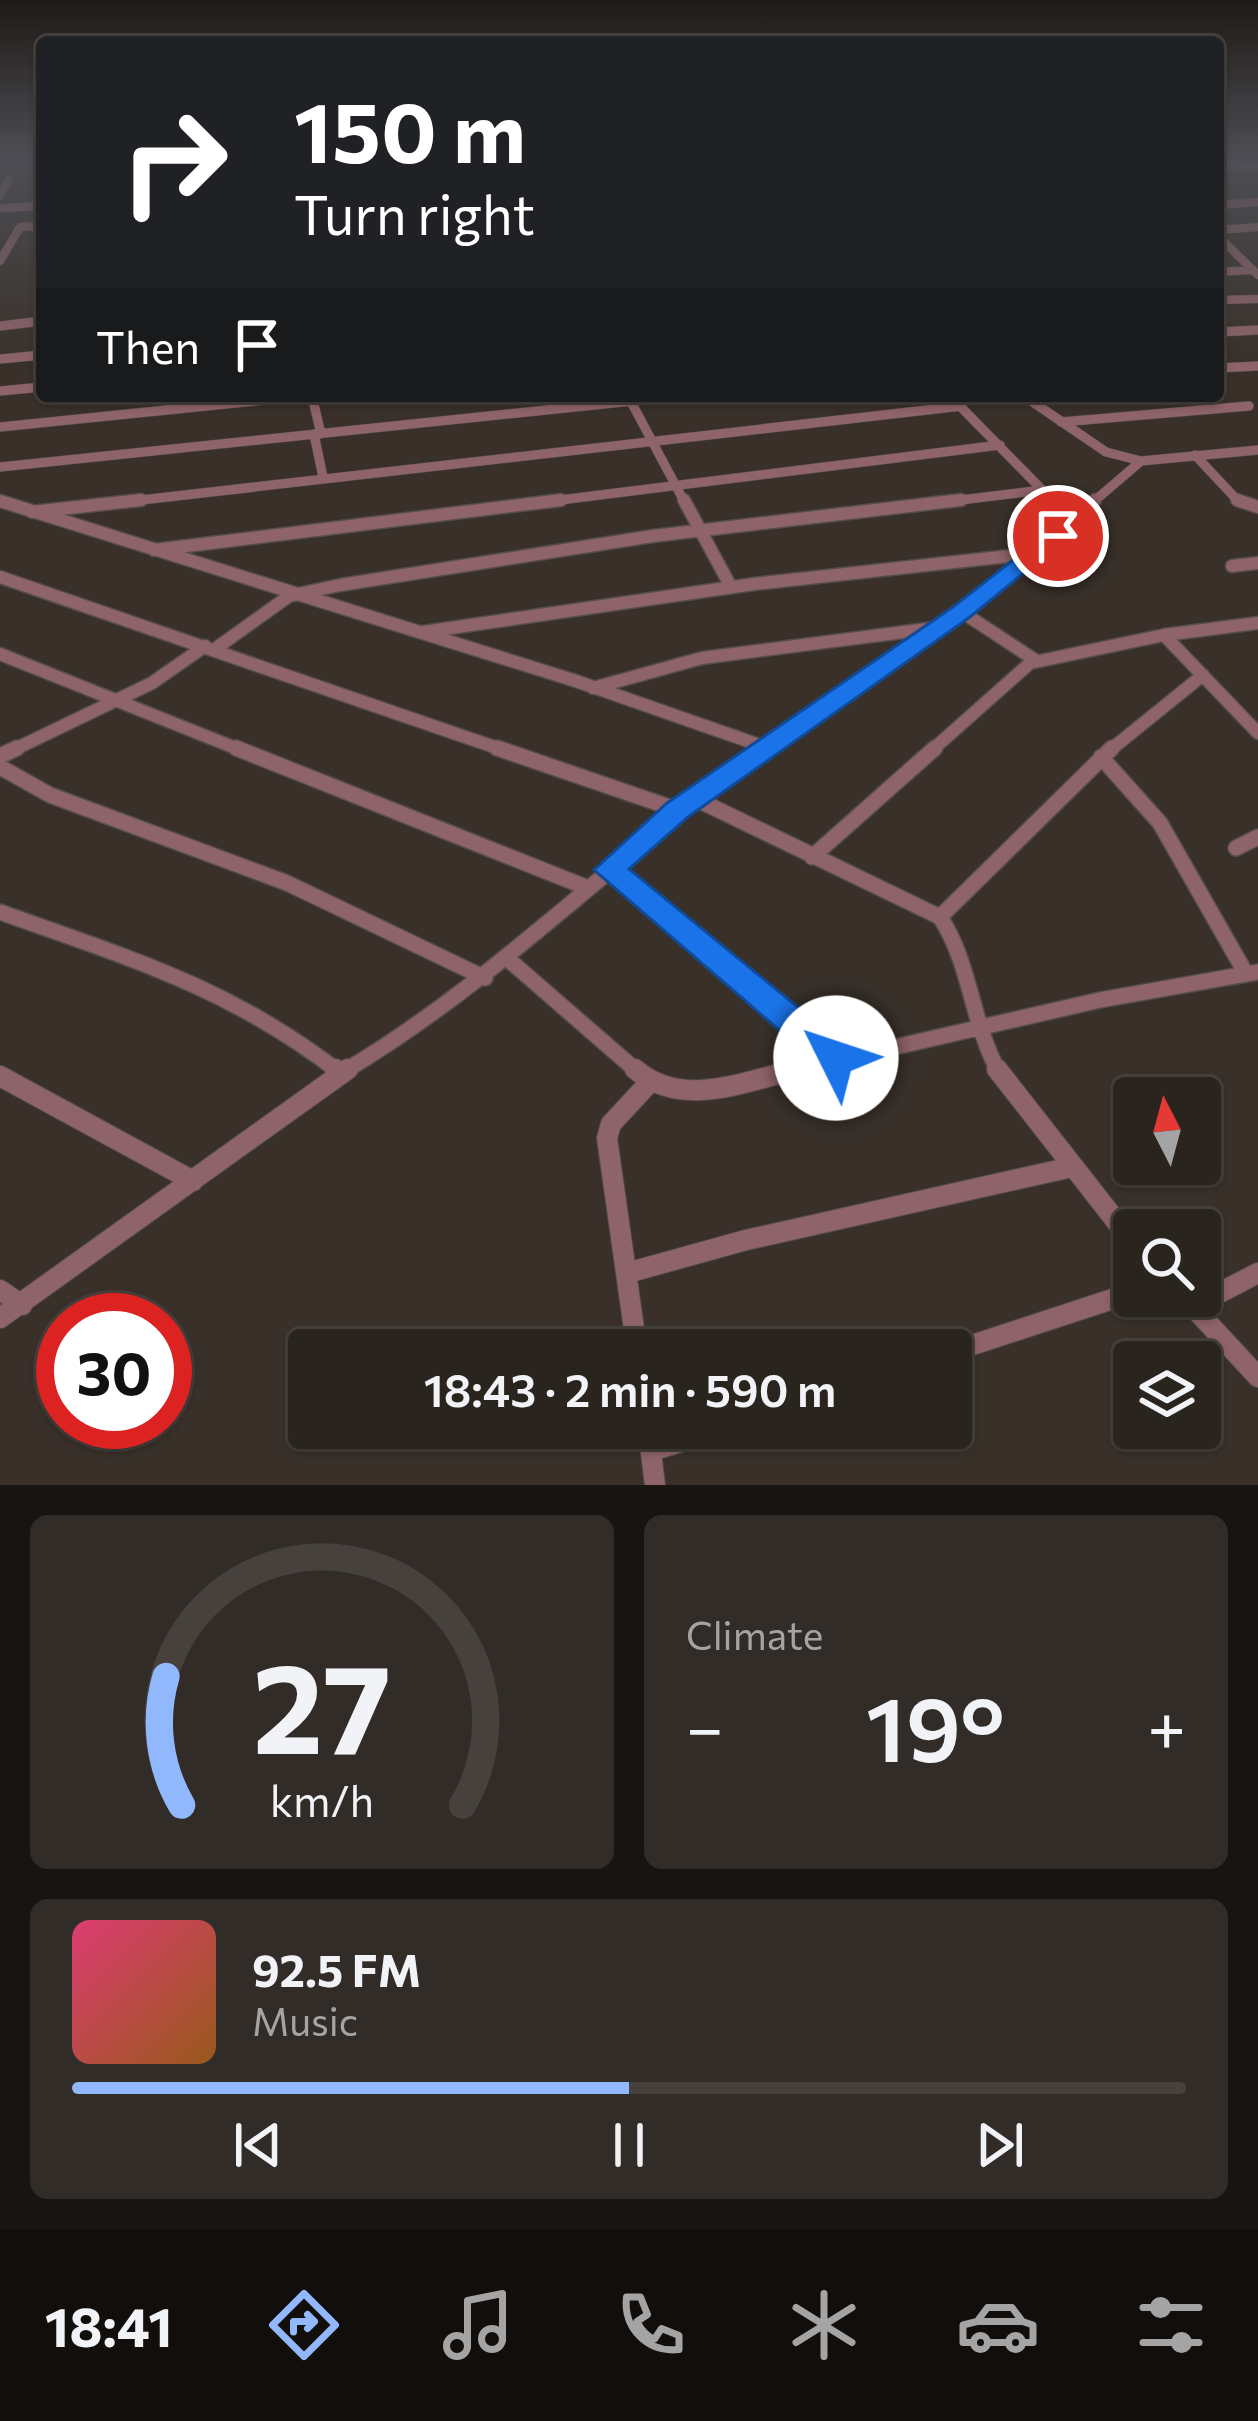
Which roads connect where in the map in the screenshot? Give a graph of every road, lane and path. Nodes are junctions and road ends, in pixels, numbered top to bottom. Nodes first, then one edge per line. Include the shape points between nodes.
1 (19, 229) edge
2 (1224, 243) edge
3 (1258, 252) edge
4 (1234, 254) junction
5 (0, 260) edge
6 (1224, 272) edge
7 (1256, 273) edge
8 (1258, 299) edge
9 (1224, 300) edge
10 (36, 322) edge
11 (0, 326) edge
12 (1258, 330) edge
13 (1224, 332) edge
14 (36, 355) edge
15 (0, 358) edge
16 (1258, 366) edge
17 (1224, 368) edge
18 (36, 388) edge
19 (0, 391) edge
20 (248, 402) edge
21 (309, 402) edge
22 (603, 402) edge
23 (632, 402) edge
24 (957, 402) edge
25 (1033, 402) edge
26 (962, 406) junction
27 (1249, 406) dead end
28 (1061, 422) junction
29 (0, 427) edge
30 (317, 434) junction
31 (654, 444) junction
32 (1000, 445) junction
33 (1258, 450) edge
34 (1195, 455) junction
35 (1142, 461) junction
36 (0, 467) edge
37 (323, 478) junction
38 (678, 484) junction
39 (1042, 490) junction
40 (0, 501) edge
41 (1258, 507) edge
42 (32, 512) junction
43 (1079, 519) junction
44 (704, 530) junction
45 (154, 550) junction
46 (1038, 554) junction
47 (1258, 563) edge
48 (1232, 566) dead end
49 (0, 578) edge
50 (730, 587) junction
51 (289, 596) junction
52 (962, 612) junction
53 (1258, 623) edge
54 (939, 627) junction
55 (418, 634) junction
56 (1165, 635) junction
57 (210, 647) junction
58 (0, 655) edge
59 (1035, 660) junction
60 (1203, 675) junction
61 (593, 688) junction
62 (118, 700) junction
63 (1258, 734) edge
64 (765, 747) junction
65 (0, 756) edge
66 (1101, 758) junction
67 (0, 767) edge
68 (697, 799) junction
69 (677, 810) junction
70 (1258, 837) edge
71 (1237, 848) dead end
72 (812, 857) junction
73 (609, 870) junction
74 (588, 888) junction
75 (0, 912) edge
76 (940, 917) junction
77 (509, 960) junction
78 (1251, 972) edge
79 (485, 978) junction
80 (977, 1029) junction
81 (836, 1058) junction
82 (340, 1073) junction
83 (0, 1076) edge
84 (650, 1082) junction
85 (1072, 1167) junction
86 (193, 1181) junction
87 (1113, 1218) edge
88 (628, 1273) junction
89 (1258, 1274) edge
90 (1221, 1288) edge
91 (0, 1290) edge
92 (1113, 1299) edge
93 (22, 1305) junction
94 (1202, 1317) edge
95 (0, 1318) edge
96 (635, 1329) edge
97 (972, 1345) edge
98 (1258, 1377) edge
99 (651, 1449) edge
100 (655, 1485) edge

1 - 5 street
2 - 4 street
3 - 4 street
4 - 7 street
6 - 7 street
8 - 9 street
10 - 11 street
12 - 13 street
14 - 15 street
16 - 17 street
18 - 19 street
20 - 29 street
21 - 30 street
22 - 30 street
23 - 31 street
24 - 26 street
25 - 28 street
26 - 31 street
26 - 32 street
27 - 28 street
28 - 35 street via 1106,452
30 - 36 street
30 - 37 street
31 - 37 street
31 - 38 street
32 - 38 street
32 - 39 street
33 - 34 street
34 - 35 street
34 - 41 street via 1242,505
35 - 43 street
37 - 42 street
38 - 44 street
38 - 45 street
39 - 43 street
39 - 44 street
40 - 42 street
42 - 45 street
43 - 46 street
44 - 50 street
44 - 51 street
45 - 51 street
46 - 50 street
46 - 52 street
47 - 48 street
49 - 57 street
50 - 55 street
51 - 55 street
51 - 57 street
52 - 54 street
52 - 59 street
53 - 56 street
54 - 61 street via 667,665
54 - 64 street
55 - 61 street
56 - 59 street
56 - 60 street
57 - 62 street
57 - 69 street
58 - 62 street
59 - 72 street
60 - 63 street
60 - 66 street
61 - 64 street
62 - 65 street
62 - 74 street
64 - 68 street
66 - 76 street
66 - 78 street via 1150,807
67 - 79 street via 50,795 287,883
68 - 69 street
68 - 72 street
69 - 73 street
70 - 71 street
72 - 76 street
73 - 74 street
73 - 81 street
74 - 77 street
75 - 82 street via 175,974 306,1044
76 - 80 street via 958,944
77 - 79 street
77 - 84 street
78 - 80 street
79 - 82 street
80 - 81 street
80 - 85 street
81 - 84 street via 688,1094
82 - 86 street
83 - 86 street
84 - 88 street via 610,1124 607,1138
85 - 87 street
85 - 88 street
86 - 93 street
88 - 96 street
89 - 90 street
91 - 93 street
92 - 97 street
93 - 95 street
94 - 98 street
99 - 100 street

